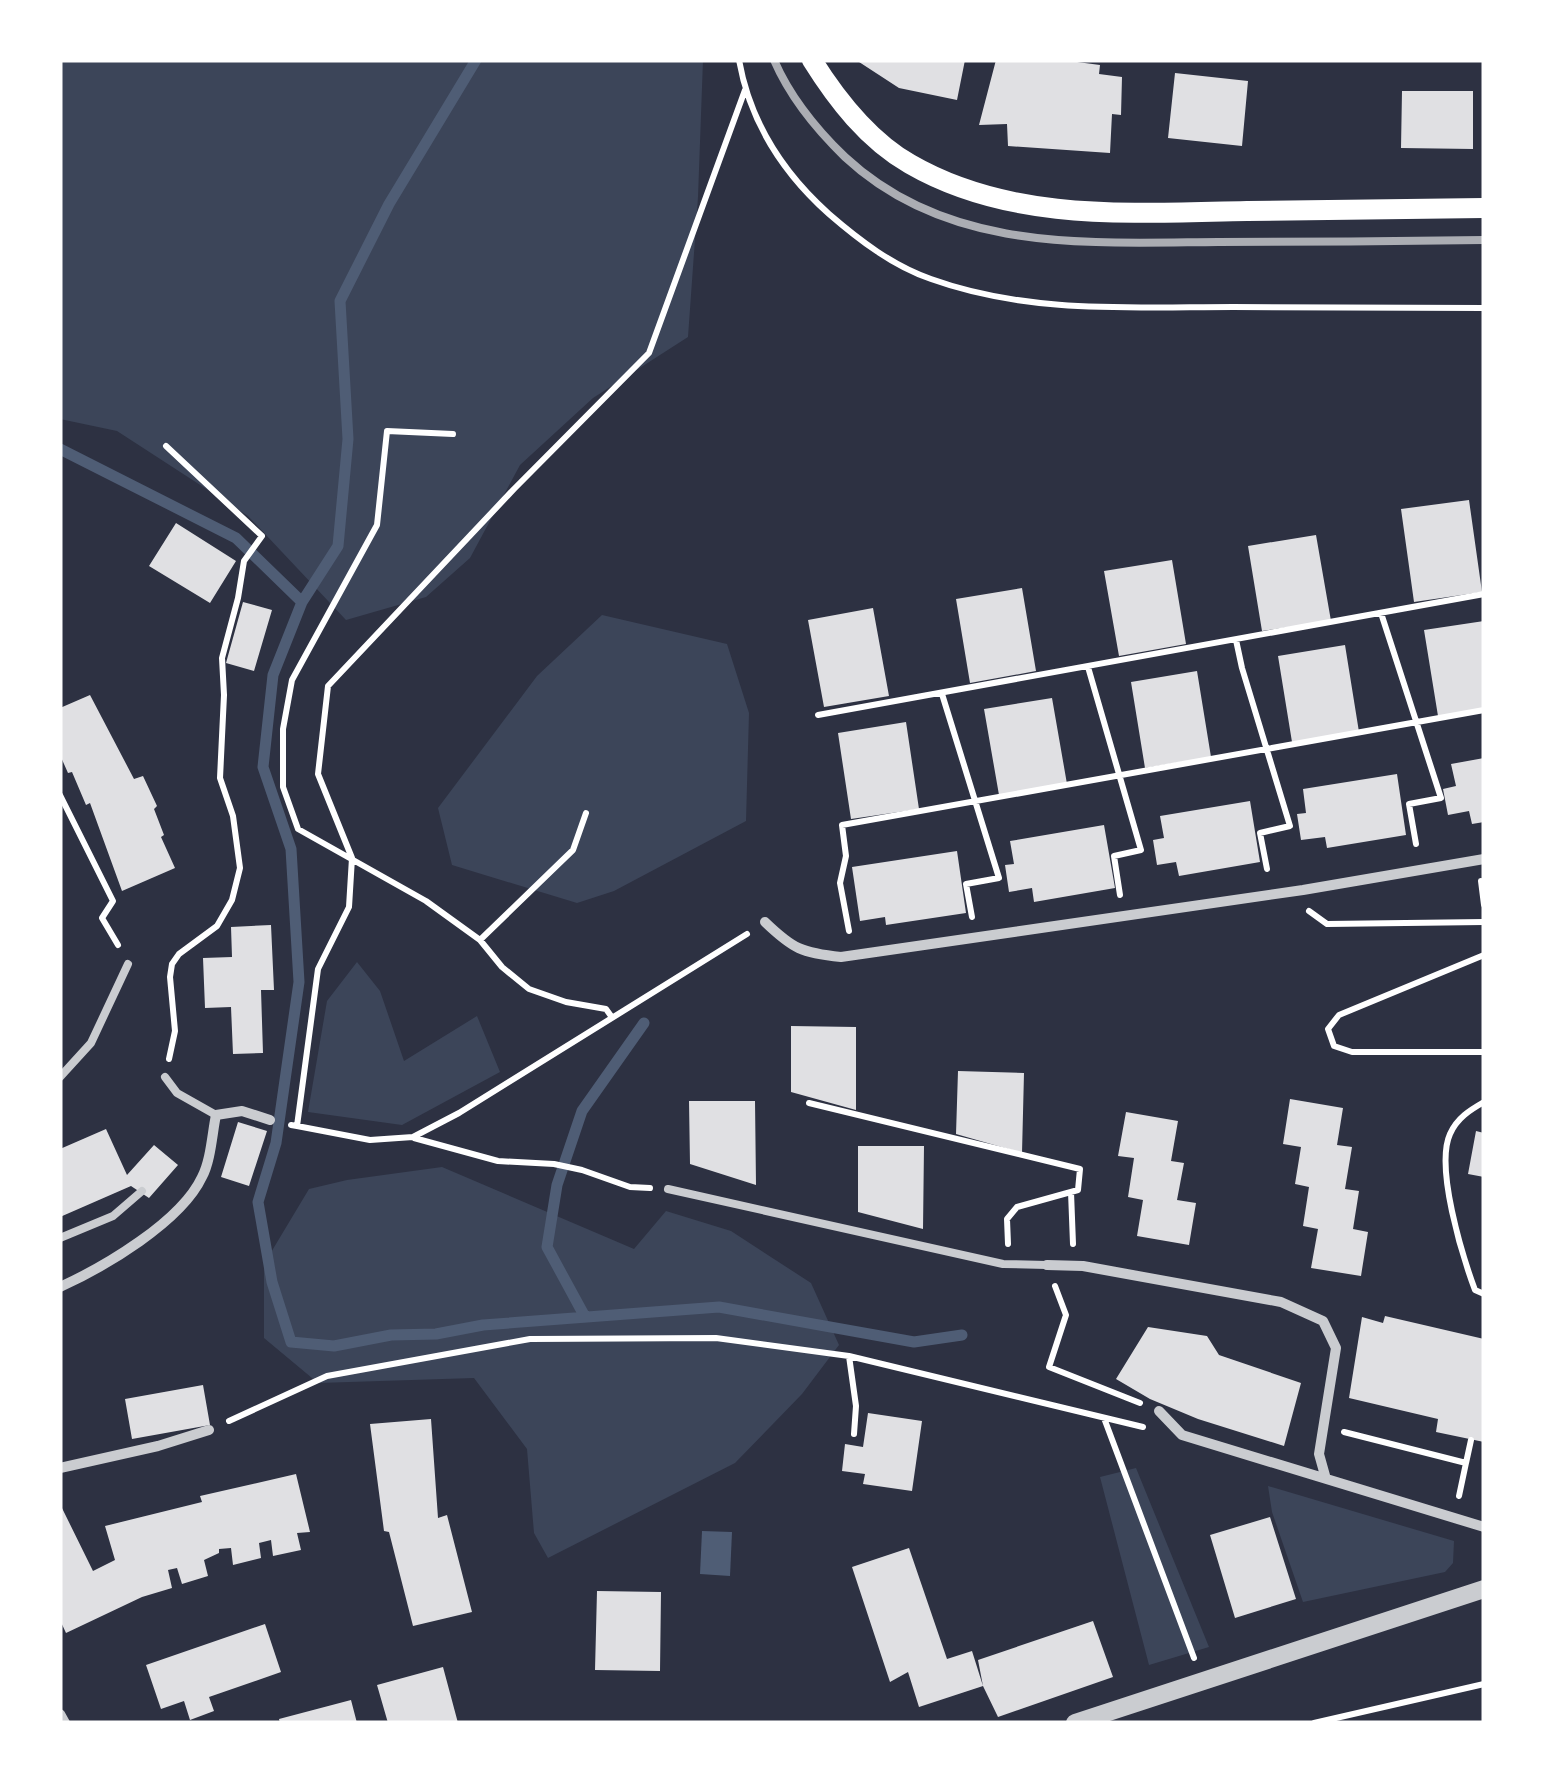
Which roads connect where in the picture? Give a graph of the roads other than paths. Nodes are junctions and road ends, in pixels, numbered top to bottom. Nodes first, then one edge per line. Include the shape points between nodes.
1 (812, 60) edge
2 (1484, 208) edge
3 (1484, 860) edge
4 (765, 922) road end
5 (128, 964) road end
6 (60, 1077) edge
7 (165, 1077) road end
8 (216, 1116) junction
9 (270, 1120) dead end
10 (668, 1188) road end
11 (142, 1191) dead end
12 (60, 1238) edge
13 (1047, 1265) joint
14 (60, 1287) edge
15 (1159, 1411) road end
16 (210, 1430) road end
17 (60, 1468) edge
18 (1326, 1479) junction
19 (1484, 1527) edge
20 (1484, 1589) edge
21 (60, 1714) edge
22 (64, 1723) edge
23 (1075, 1723) edge

1 - 2 main road via 836,98 908,164 997,199 1125,213
3 - 4 street via 840,957 789,946
5 - 6 lane via 91,1043
7 - 8 lane via 177,1094
8 - 9 street via 242,1112
8 - 14 street via 202,1177 179,1206 142,1241
10 - 13 lane via 1002,1264
11 - 12 lane via 113,1216
13 - 18 street via 1281,1302 1323,1321 1336,1348 1319,1454
15 - 18 street via 1182,1436
16 - 17 street
18 - 19 street
20 - 23 street
21 - 22 street

